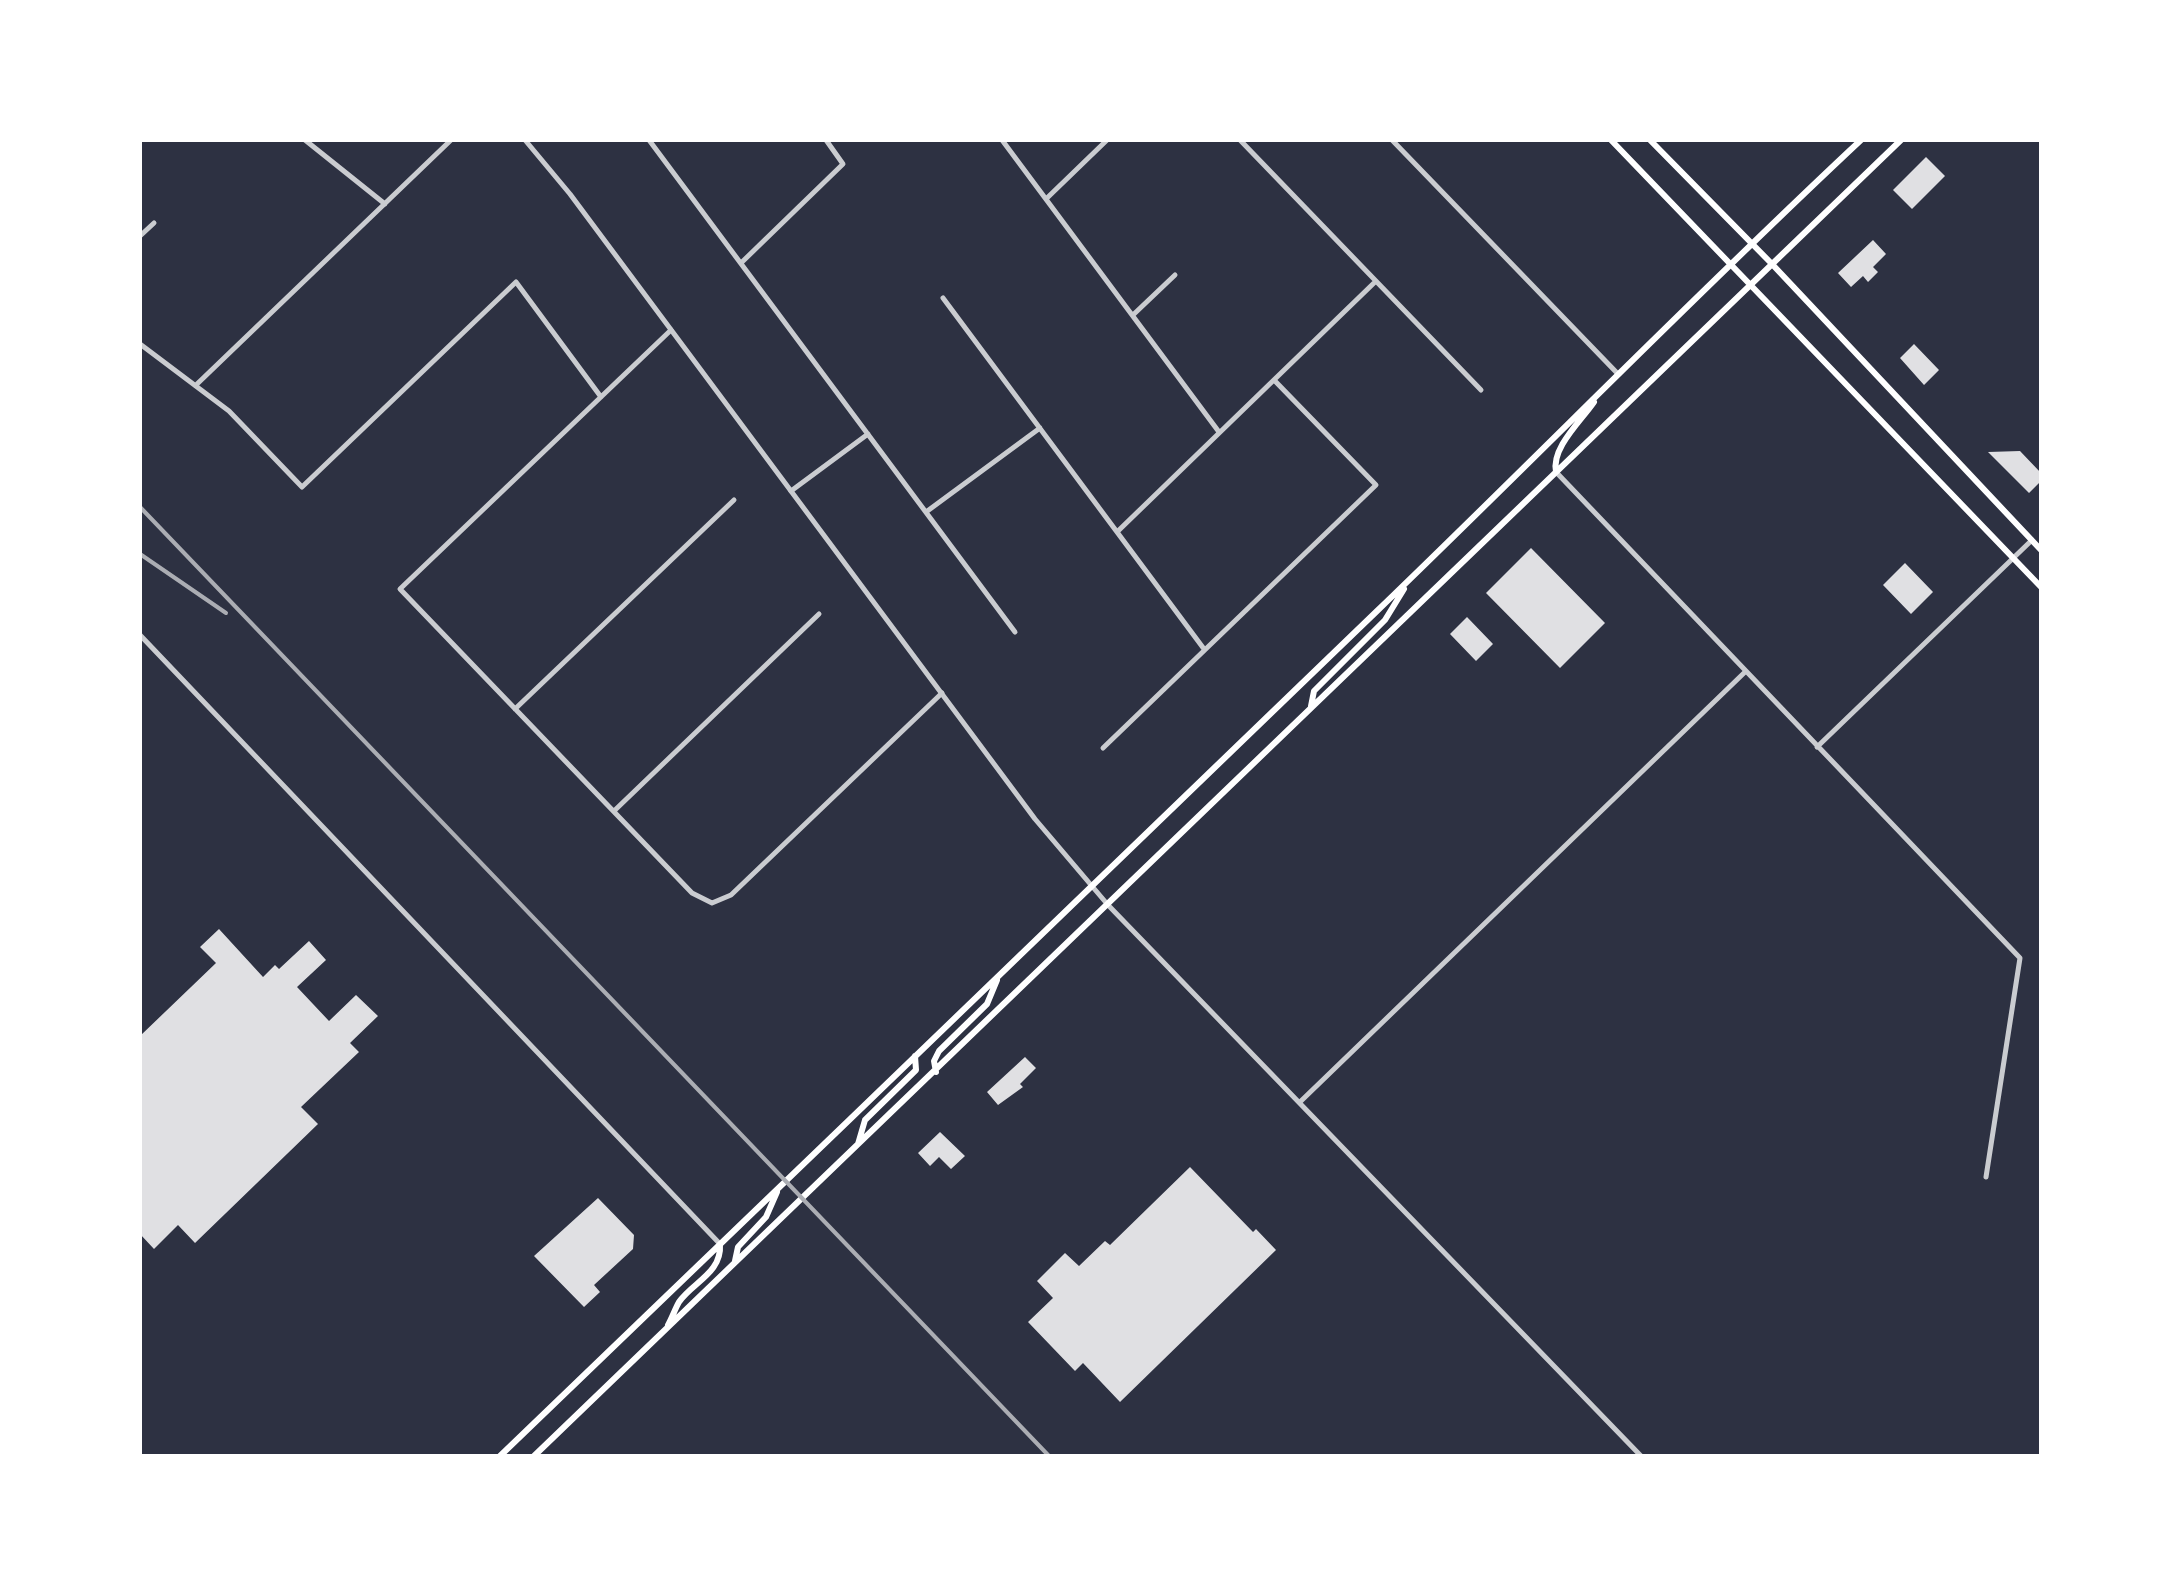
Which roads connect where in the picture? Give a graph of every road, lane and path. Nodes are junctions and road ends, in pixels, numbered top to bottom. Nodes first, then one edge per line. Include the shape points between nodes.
1 (306, 140) edge
2 (451, 140) edge
3 (525, 140) edge
4 (649, 140) edge
5 (826, 140) edge
6 (1002, 140) edge
7 (1108, 140) edge
8 (1240, 140) edge
9 (1392, 140) edge
10 (1611, 140) edge
11 (1650, 140) edge
12 (1861, 140) edge
13 (1901, 140) edge
14 (1046, 199) junction
15 (385, 204) junction
16 (154, 223) dead end
17 (140, 236) edge
18 (1751, 242) junction
19 (1771, 262) junction
20 (740, 263) junction
21 (1729, 264) junction
22 (1175, 275) dead end
23 (1376, 282) junction
24 (1748, 284) junction
25 (943, 298) dead end
26 (1133, 316) junction
27 (671, 330) junction
28 (140, 344) edge
29 (1618, 374) junction
30 (1274, 380) junction
31 (1607, 385) junction
32 (196, 386) junction
33 (1481, 390) dead end
34 (601, 397) junction
35 (1040, 428) junction
36 (1220, 432) junction
37 (868, 434) junction
38 (1556, 472) junction
39 (791, 491) junction
40 (734, 500) dead end
41 (926, 512) junction
42 (1117, 532) junction
43 (2032, 540) junction
44 (2041, 550) edge
45 (2011, 557) junction
46 (1410, 580) junction
47 (2041, 587) edge
48 (819, 614) dead end
49 (1015, 632) dead end
50 (140, 635) edge
51 (1205, 650) junction
52 (1746, 672) junction
53 (942, 693) junction
54 (1311, 708) junction
55 (516, 709) junction
56 (1817, 747) junction
57 (1103, 748) dead end
58 (614, 811) junction
59 (1092, 888) junction
60 (1108, 905) junction
61 (999, 974) junction
62 (915, 1056) junction
63 (936, 1072) junction
64 (1301, 1101) junction
65 (858, 1146) junction
66 (1986, 1177) dead end
67 (779, 1187) junction
68 (720, 1244) junction
69 (734, 1265) junction
70 (666, 1330) junction
71 (500, 1456) edge
72 (534, 1456) edge
73 (1641, 1456) edge

1 - 15 street
2 - 15 street
3 - 27 street
4 - 20 street
5 - 20 street via 843,164
6 - 14 street
7 - 14 street
8 - 23 street
9 - 29 street
10 - 21 main road
11 - 18 main road
12 - 18 main road
13 - 19 main road
14 - 26 street
15 - 32 street
16 - 17 street
18 - 19 main road
18 - 21 main road
19 - 24 main road
19 - 43 main road
20 - 37 street
21 - 24 main road
21 - 29 main road
22 - 26 street
23 - 30 street
23 - 33 street
24 - 38 main road
24 - 45 main road
25 - 35 street
26 - 36 street
27 - 34 street
27 - 39 street
28 - 32 street
29 - 31 main road
30 - 36 street
30 - 51 street via 1376,485
31 - 38 main road via 1560,449
31 - 46 main road
32 - 34 street via 302,487 516,282
34 - 55 street via 400,589
35 - 41 street
35 - 42 street
36 - 42 street
37 - 39 street
37 - 41 street
38 - 52 street
38 - 54 main road
39 - 53 street
40 - 55 street
41 - 49 street
42 - 51 street
43 - 44 main road
43 - 45 street
45 - 47 main road
45 - 56 street
46 - 54 main road via 1384,620 1314,692
46 - 59 main road
48 - 58 street
50 - 68 street
51 - 57 street
52 - 56 street
52 - 64 street
53 - 58 street via 732,894 712,903 692,893
53 - 59 street
54 - 60 main road
55 - 58 street
56 - 66 street via 2020,958
59 - 60 street
59 - 61 main road
60 - 63 main road
60 - 64 street
61 - 62 main road
61 - 63 main road via 987,1004 939,1051
62 - 65 main road via 916,1070 865,1120
62 - 67 main road
63 - 65 main road
64 - 73 street
65 - 69 main road
67 - 68 main road
67 - 69 main road via 766,1217 738,1247
68 - 70 main road via 714,1268 680,1302
68 - 71 main road
69 - 70 main road
70 - 72 main road

